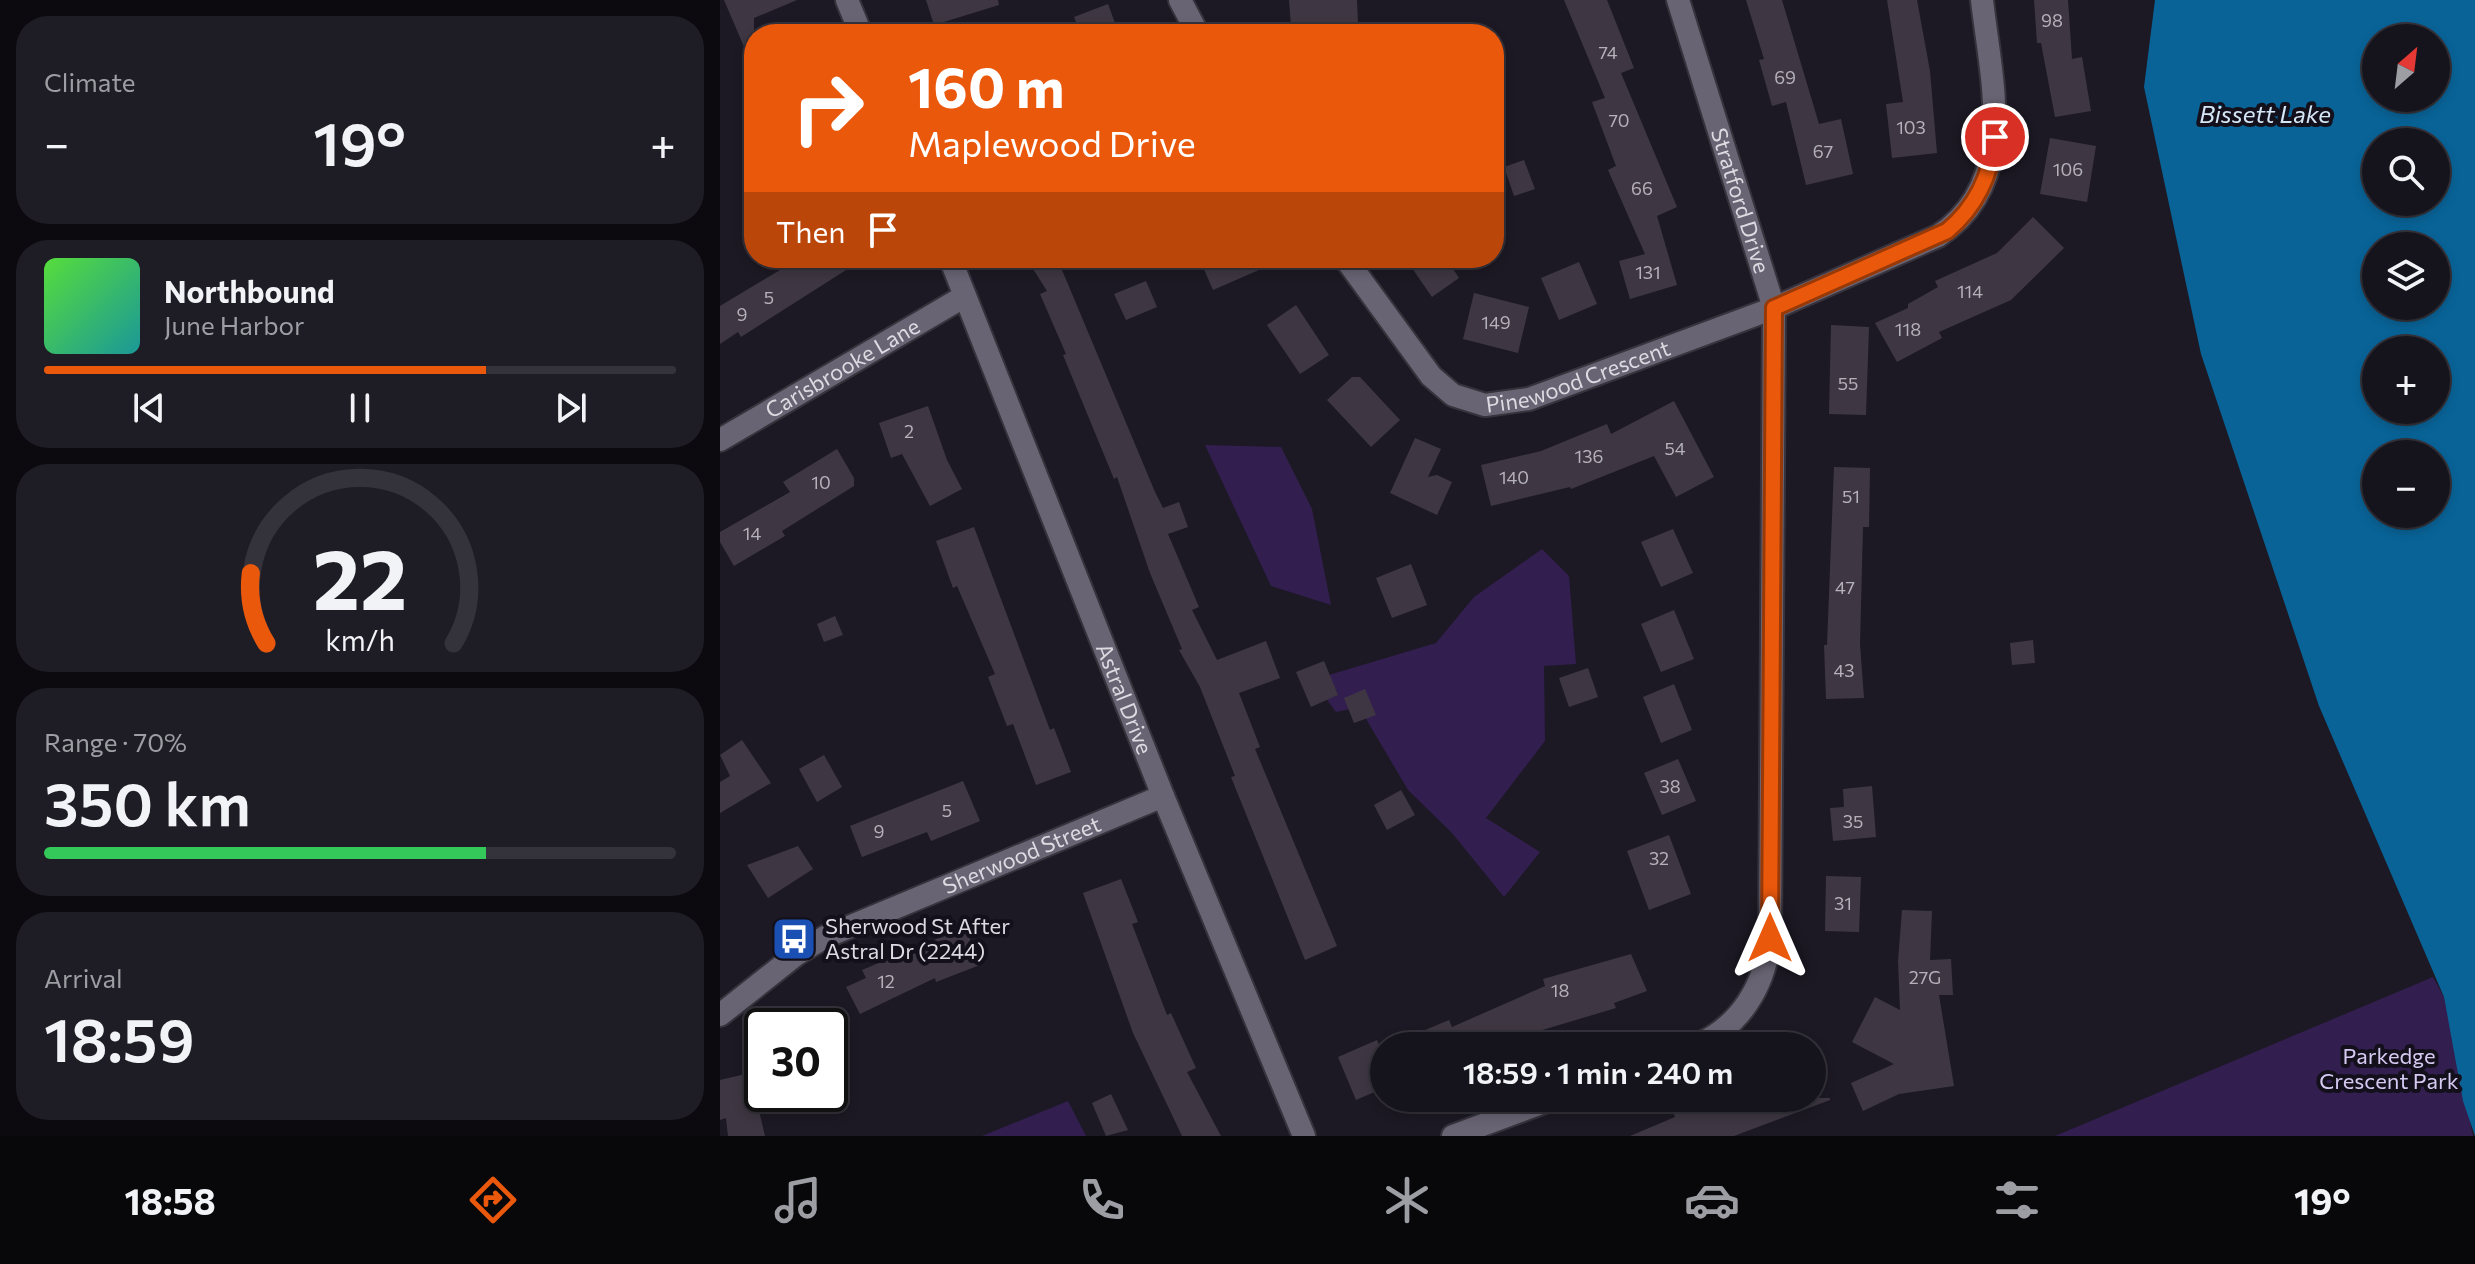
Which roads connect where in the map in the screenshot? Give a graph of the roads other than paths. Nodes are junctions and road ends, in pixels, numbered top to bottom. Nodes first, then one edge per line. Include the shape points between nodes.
1 (847, 0) edge
2 (1180, 0) edge
3 (1678, 0) edge
4 (1982, 0) edge
5 (857, 24) edge
6 (1193, 24) edge
7 (954, 268) edge
8 (1352, 268) edge
9 (965, 296) junction
10 (1774, 308) junction
11 (720, 440) edge
12 (1163, 796) junction
13 (720, 1015) edge
14 (1721, 1032) edge
15 (1517, 1112) edge
16 (1304, 1136) edge
17 (1453, 1136) edge

1 - 5 street
2 - 6 street
3 - 10 street, Stratford Drive
4 - 10 street, Pinewood Crescent via 1995,137 1979,194 1938,236
7 - 9 street, Astral Drive
8 - 10 street, Pinewood Crescent via 1431,376 1453,395 1476,404 1529,399
9 - 11 street, Carisbrooke Lane
9 - 12 street, Astral Drive
10 - 14 street, Stratford Drive via 1770,938 1766,965 1747,1004
12 - 13 street, Sherwood Street via 825,937
12 - 16 street, Astral Drive
15 - 17 street

